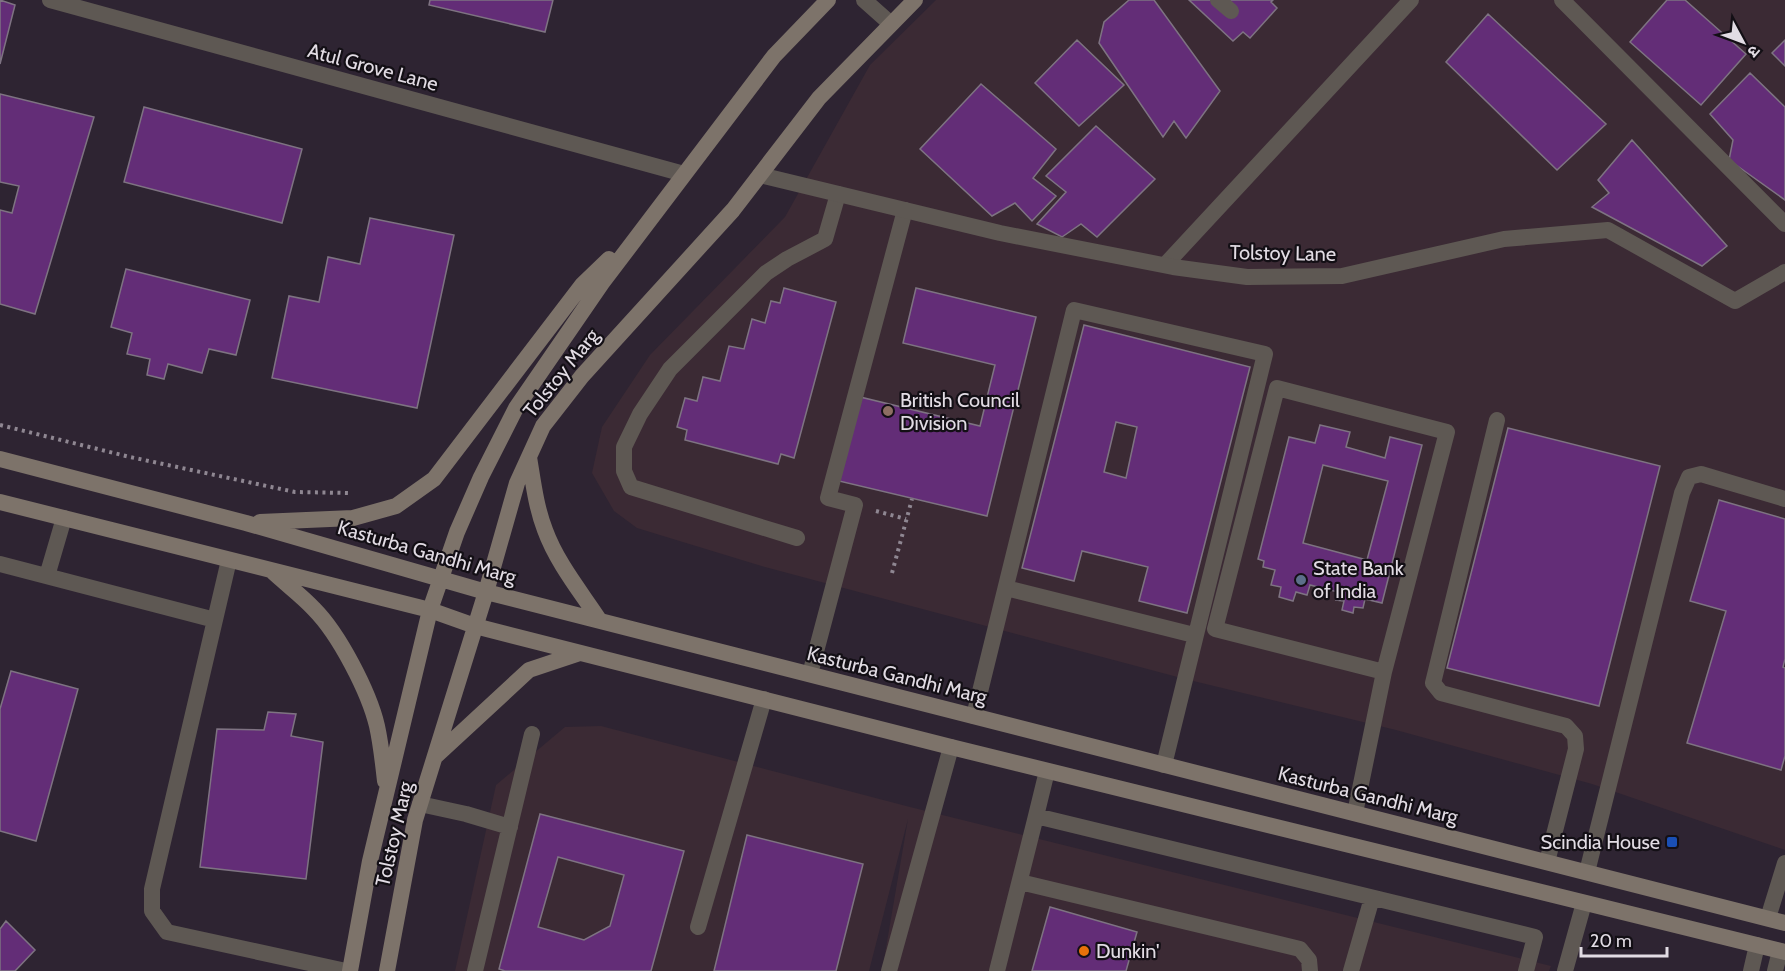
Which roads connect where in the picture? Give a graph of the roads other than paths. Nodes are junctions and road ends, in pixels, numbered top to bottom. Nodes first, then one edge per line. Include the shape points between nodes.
1 (50, 0) edge
2 (828, 0) edge
3 (864, 0) edge
4 (915, 0) edge
5 (1411, 0) edge
6 (1562, 0) edge
7 (891, 24) junction
8 (684, 174) junction
9 (760, 175) junction
10 (838, 194) junction
11 (905, 210) junction
12 (1785, 224) edge
13 (644, 225) junction
14 (1165, 265) junction
15 (1785, 272) edge
16 (1497, 420) dead end
17 (529, 456) junction
18 (0, 459) edge
19 (1785, 500) edge
20 (0, 502) edge
21 (64, 518) junction
22 (246, 523) junction
23 (797, 538) dead end
24 (229, 560) junction
25 (0, 564) edge
26 (270, 570) junction
27 (47, 576) junction
28 (442, 578) junction
29 (1006, 588) junction
30 (486, 592) junction
31 (430, 610) junction
32 (215, 620) junction
33 (600, 621) junction
34 (475, 626) junction
35 (1194, 635) junction
36 (581, 653) junction
37 (1384, 672) junction
38 (810, 674) junction
39 (764, 699) junction
40 (974, 716) junction
41 (532, 734) dead end
42 (951, 747) junction
43 (434, 757) junction
44 (1164, 765) junction
45 (1047, 771) junction
46 (387, 791) junction
47 (420, 804) junction
48 (1355, 813) junction
49 (1036, 816) junction
50 (510, 827) junction
51 (1547, 862) junction
52 (1785, 863) edge
53 (1587, 872) junction
54 (1020, 882) junction
55 (1372, 898) junction
56 (1584, 903) junction
57 (1768, 918) junction
58 (1785, 923) edge
59 (698, 927) dead end
60 (1757, 945) junction
61 (1782, 952) edge
62 (346, 971) edge
63 (351, 971) edge
64 (387, 971) edge
65 (475, 971) edge
66 (889, 971) edge
67 (997, 971) edge
68 (1310, 971) edge
69 (1351, 971) edge
70 (1526, 971) edge
71 (1565, 971) edge
72 (1751, 971) edge
73 (1774, 971) edge

1 - 8 street, Atul Grove Lane
2 - 8 main road, Tolstoy Marg via 774,56
3 - 7 street
4 - 7 main road, Tolstoy Marg
5 - 14 street
6 - 12 street
7 - 9 main road, Tolstoy Marg via 819,98
8 - 13 main road, Tolstoy Marg
9 - 10 street, Tolstoy Lane
9 - 17 main road, Tolstoy Marg via 582,376 543,426
10 - 11 street, Tolstoy Lane
10 - 23 street via 825,239 765,273 670,369 624,447 624,471 631,487
11 - 14 street, Tolstoy Lane
11 - 38 street via 828,498 855,505
13 - 22 main road via 582,285 434,479 396,506 353,518
13 - 28 main road, Tolstoy Marg via 516,408 467,510
14 - 15 street, Tolstoy Lane via 1247,277 1342,276 1504,239 1608,230 1735,301
16 - 51 street via 1433,683 1441,693 1566,726 1575,736 1576,749
17 - 30 main road, Tolstoy Marg via 517,483
17 - 33 main road via 537,503 552,548
18 - 22 main road, Kasturba Gandhi Marg
19 - 53 street via 1701,474 1689,477
20 - 21 main road
21 - 24 main road
21 - 27 street
22 - 28 main road, Kasturba Gandhi Marg
24 - 26 main road
24 - 32 street
25 - 27 street
26 - 31 main road
26 - 46 main road via 315,610 352,666 376,724
27 - 32 street
28 - 30 main road, Kasturba Gandhi Marg
28 - 31 main road, Tolstoy Marg
29 - 35 street
29 - 35 street via 1074,310 1264,354
29 - 40 street
30 - 33 main road, Kasturba Gandhi Marg
30 - 34 main road, Tolstoy Marg
31 - 34 main road
31 - 46 main road, Tolstoy Marg
32 - 62 street via 152,889 152,911 167,932
33 - 38 main road, Kasturba Gandhi Marg
34 - 36 main road
34 - 43 main road, Tolstoy Marg
35 - 44 street
36 - 39 main road
36 - 43 main road via 529,670
37 - 37 street via 1215,629 1277,388 1447,432
37 - 48 street
38 - 40 main road, Kasturba Gandhi Marg
39 - 42 main road
39 - 59 street
40 - 44 main road, Kasturba Gandhi Marg
41 - 50 street
42 - 45 main road
42 - 66 street
43 - 47 main road, Tolstoy Marg
44 - 48 main road, Kasturba Gandhi Marg
45 - 49 street
45 - 56 main road
46 - 63 main road, Tolstoy Marg
47 - 50 street
47 - 64 main road, Tolstoy Marg
48 - 51 main road, Kasturba Gandhi Marg
49 - 54 street
49 - 55 street
50 - 65 street
51 - 53 main road, Kasturba Gandhi Marg
52 - 57 street
53 - 57 main road, Kasturba Gandhi Marg
54 - 67 street
54 - 68 street via 1300,949 1309,960
55 - 69 street
55 - 70 street via 1535,937
56 - 60 main road
56 - 71 street
57 - 58 main road, Kasturba Gandhi Marg
60 - 61 main road
60 - 72 street
61 - 73 street

